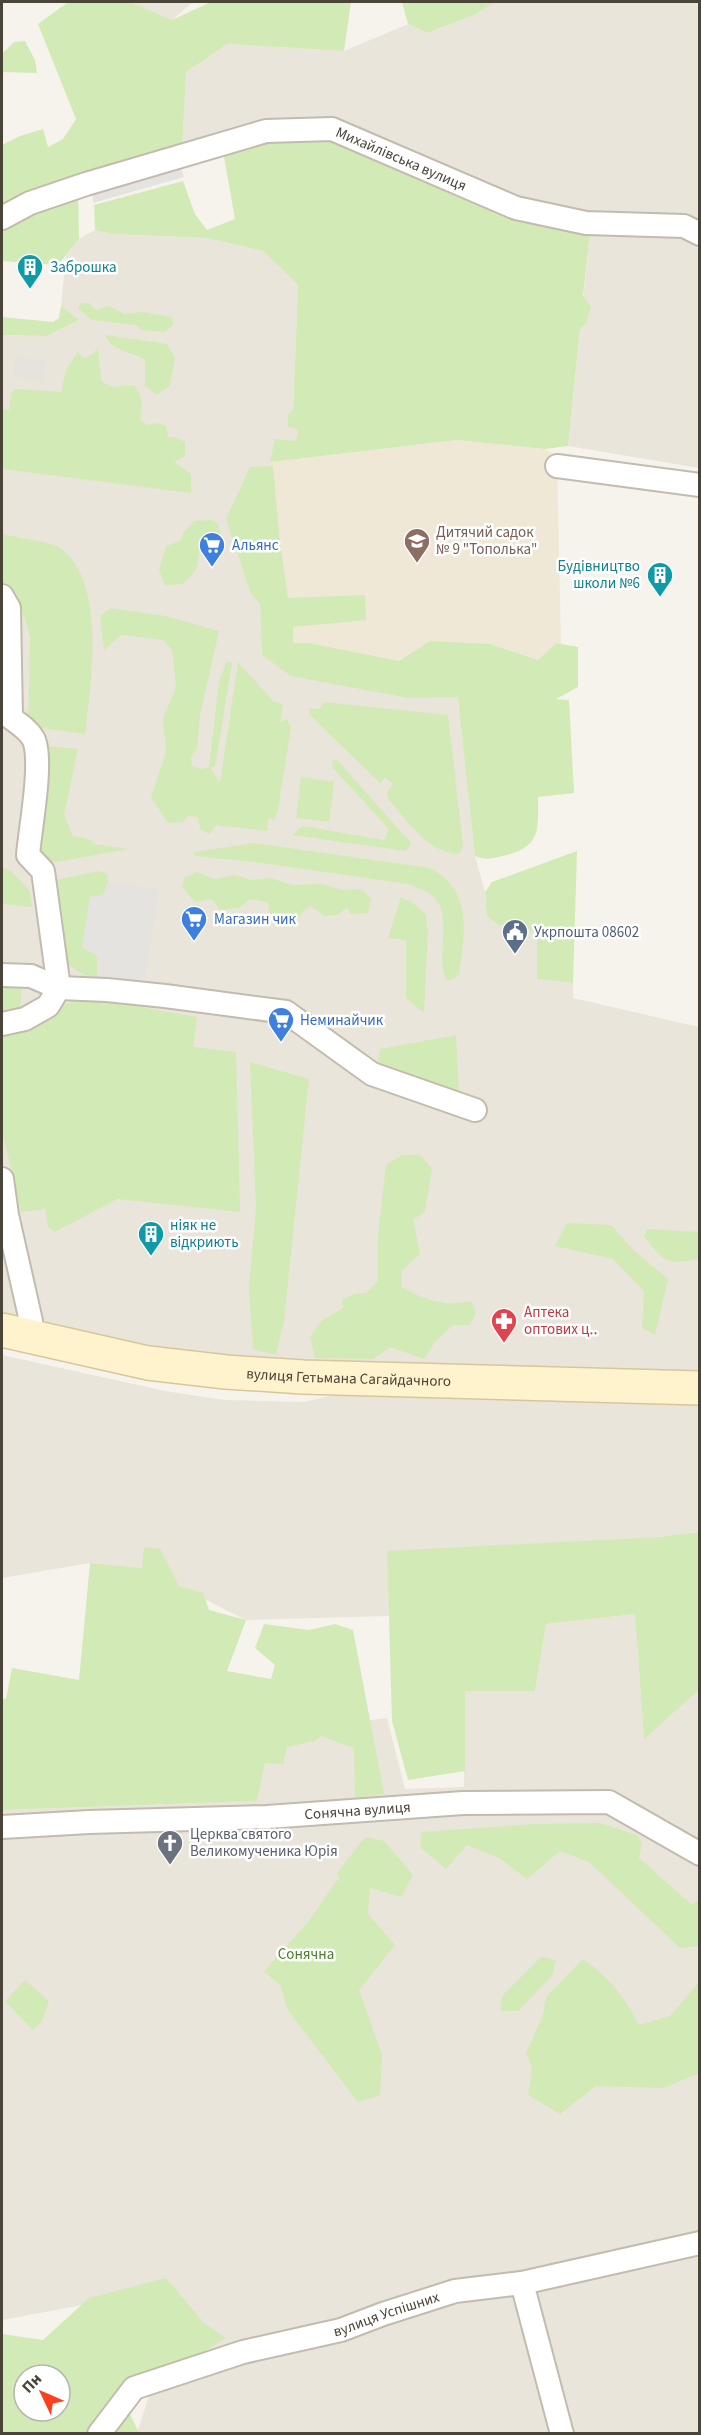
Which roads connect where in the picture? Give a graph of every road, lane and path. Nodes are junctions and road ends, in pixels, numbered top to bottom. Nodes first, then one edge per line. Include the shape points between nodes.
1 (2, 218) edge
2 (699, 234) edge
3 (557, 466) dead end
4 (699, 485) edge
5 (2, 596) edge
6 (2, 975) edge
7 (58, 987) junction
8 (2, 1024) edge
9 (476, 1110) dead end
10 (2, 1179) edge
11 (16, 1333) edge
12 (699, 1388) edge
13 (2, 1827) edge
14 (699, 1854) edge
15 (699, 2242) edge
16 (522, 2283) junction
17 (99, 2433) edge
18 (562, 2433) edge

1 - 2 street, Михайлівська вулиця via 30,202 267,131 332,129 516,208 586,224 684,226
3 - 4 street
5 - 7 street via 9,608 11,718 28,730 37,758 27,855 43,871
6 - 7 street via 31,976
7 - 8 street via 48,1006 25,1019
7 - 9 street via 286,1012 372,1074
10 - 11 street via 31,1321
11 - 12 main road, вулиця Гетьмана Сагайдачного via 148,1363 226,1372
13 - 14 street, Сонячна вулиця via 267,1817 463,1803 609,1802
15 - 16 street, вулиця Успішних
16 - 17 street, вулиця Успішних via 455,2291 341,2330 243,2352 134,2388
16 - 18 street

